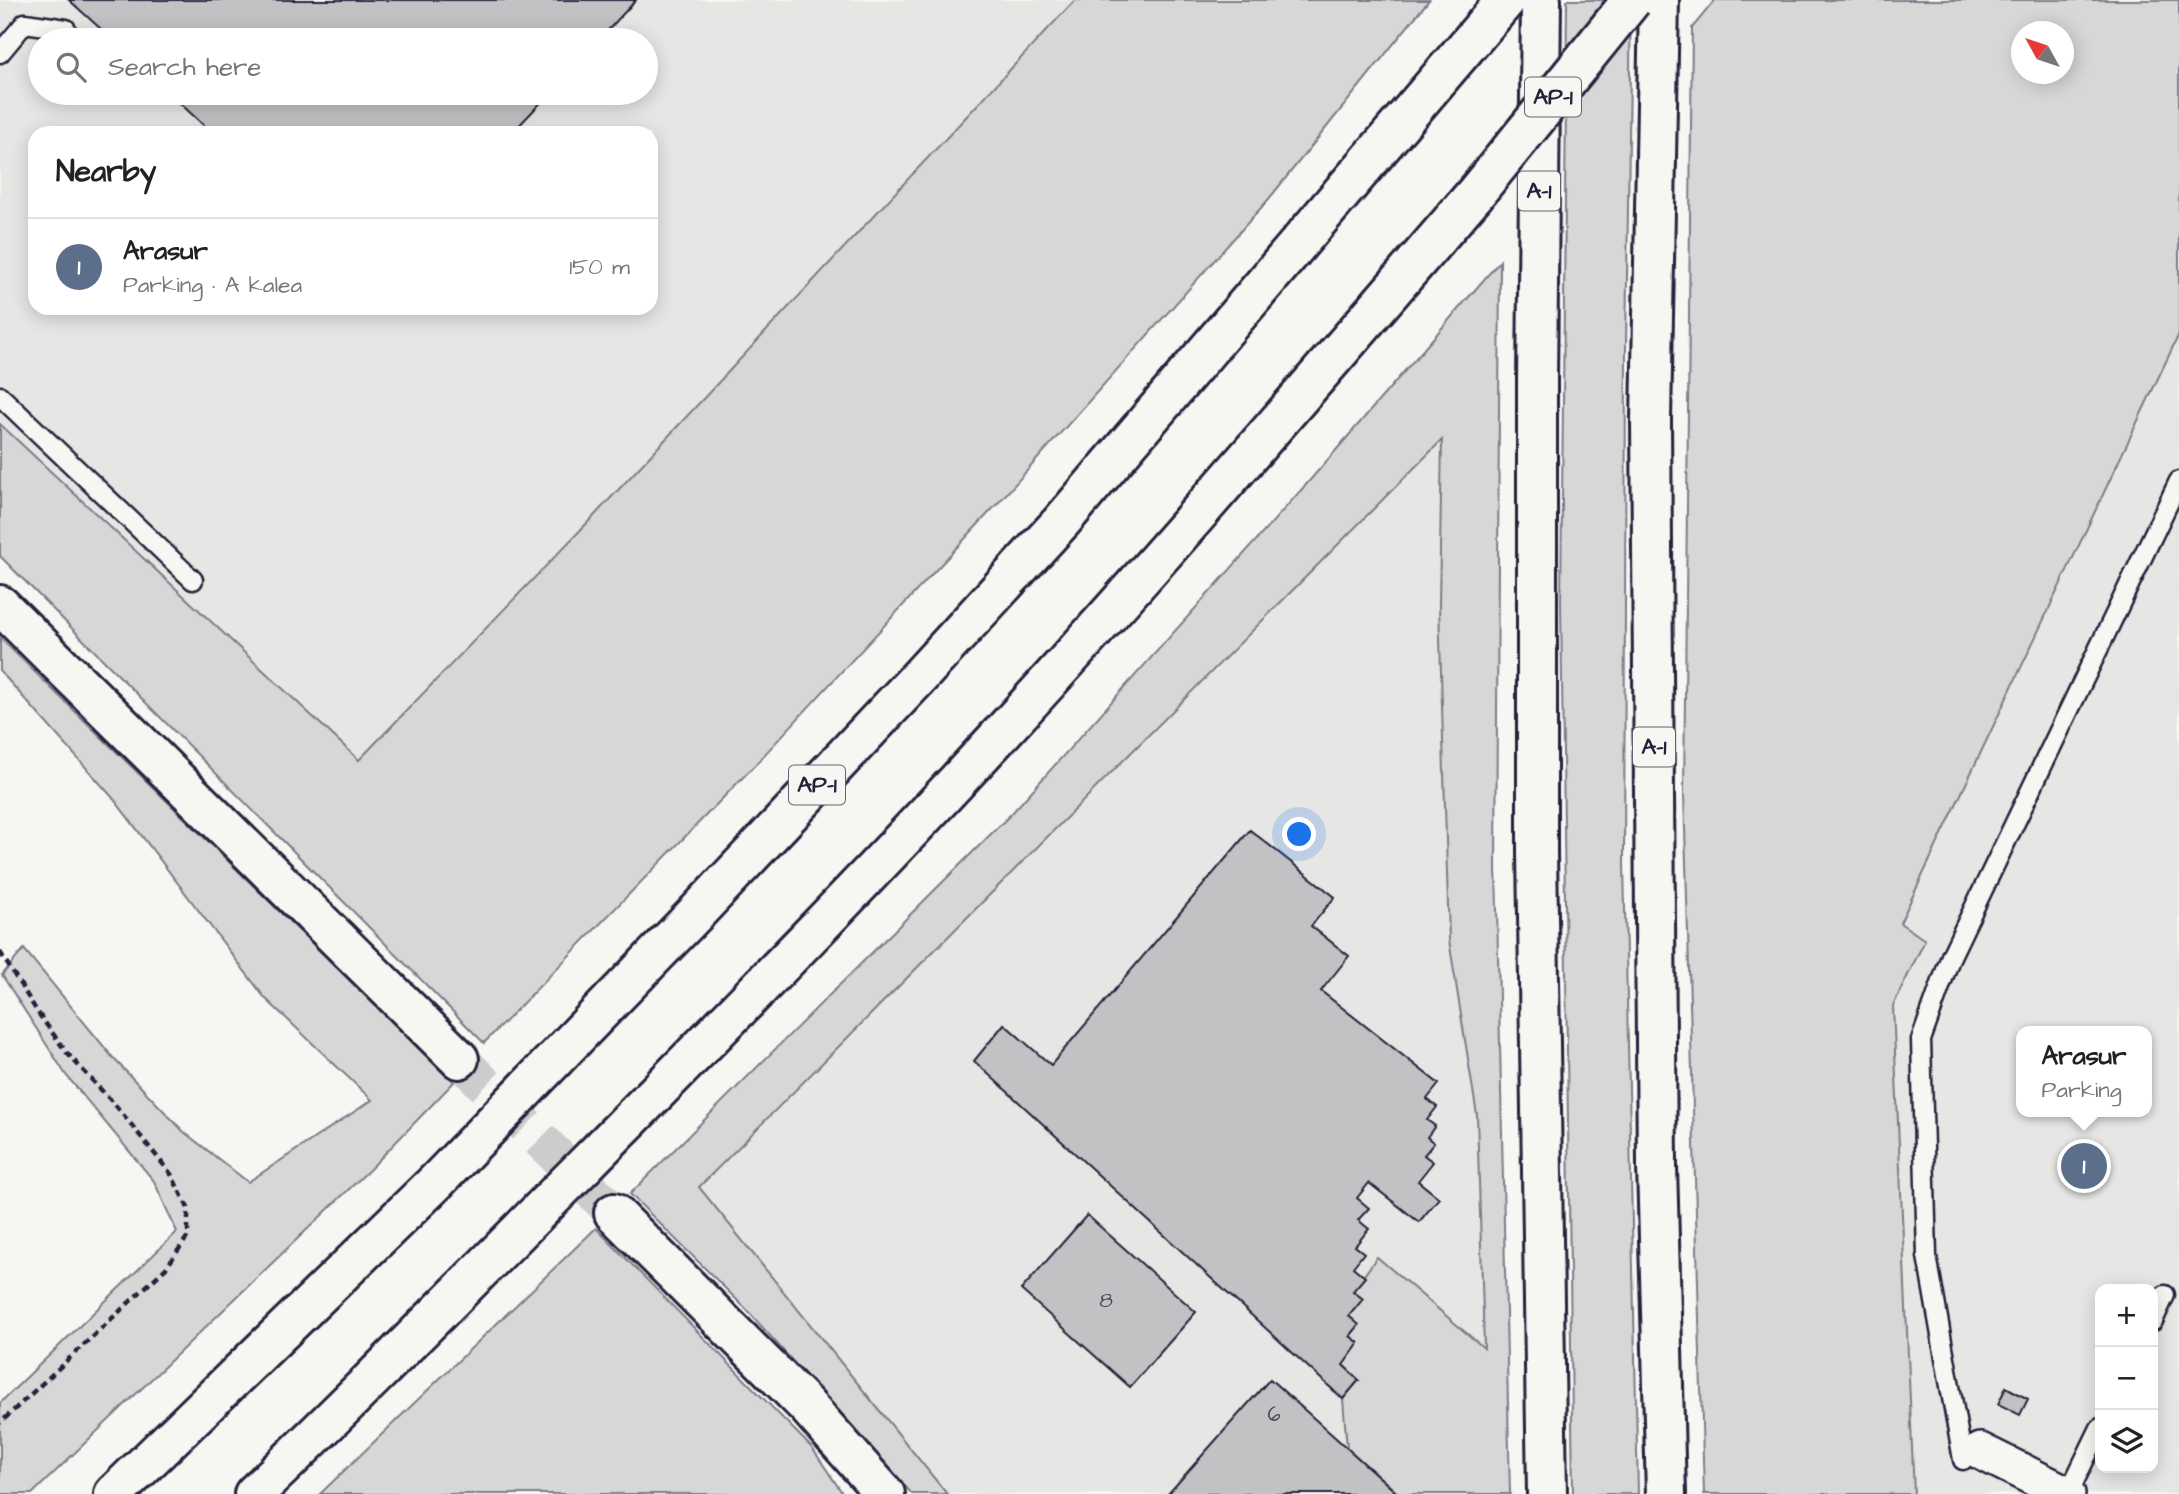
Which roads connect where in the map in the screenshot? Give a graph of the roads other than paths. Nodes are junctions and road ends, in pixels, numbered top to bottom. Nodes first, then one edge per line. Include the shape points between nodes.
1 (1506, 0) edge
2 (1541, 0) edge
3 (1632, 0) edge
4 (1659, 0) edge
5 (59, 28) edge
6 (0, 53) edge
7 (0, 396) edge
8 (2179, 481) edge
9 (193, 580) dead end
10 (0, 604) edge
11 (459, 1059) tunnel mouth
12 (614, 1213) tunnel mouth
13 (2165, 1296) dead end
14 (2158, 1311) edge
15 (2095, 1439) edge
16 (1971, 1456) joint
17 (114, 1494) edge
18 (254, 1494) edge
19 (885, 1494) edge
20 (1547, 1494) edge
21 (1666, 1494) edge
22 (2068, 1494) edge

1 - 17 main road, AP-1 via 1062,521 919,677 437,1181
2 - 20 main road, A-1 via 1538,852
3 - 18 main road, AP-1, bridge via 1475,194 1213,499 986,750 648,1101
4 - 21 main road, A-1 via 1651,421 1657,1166
5 - 6 lane via 25,23
7 - 9 lane
8 - 16 lane via 1951,956 1921,1040 1927,1256
10 - 11 main road
12 - 19 main road via 806,1405
13 - 14 lane
15 - 22 lane
16 - 22 street

